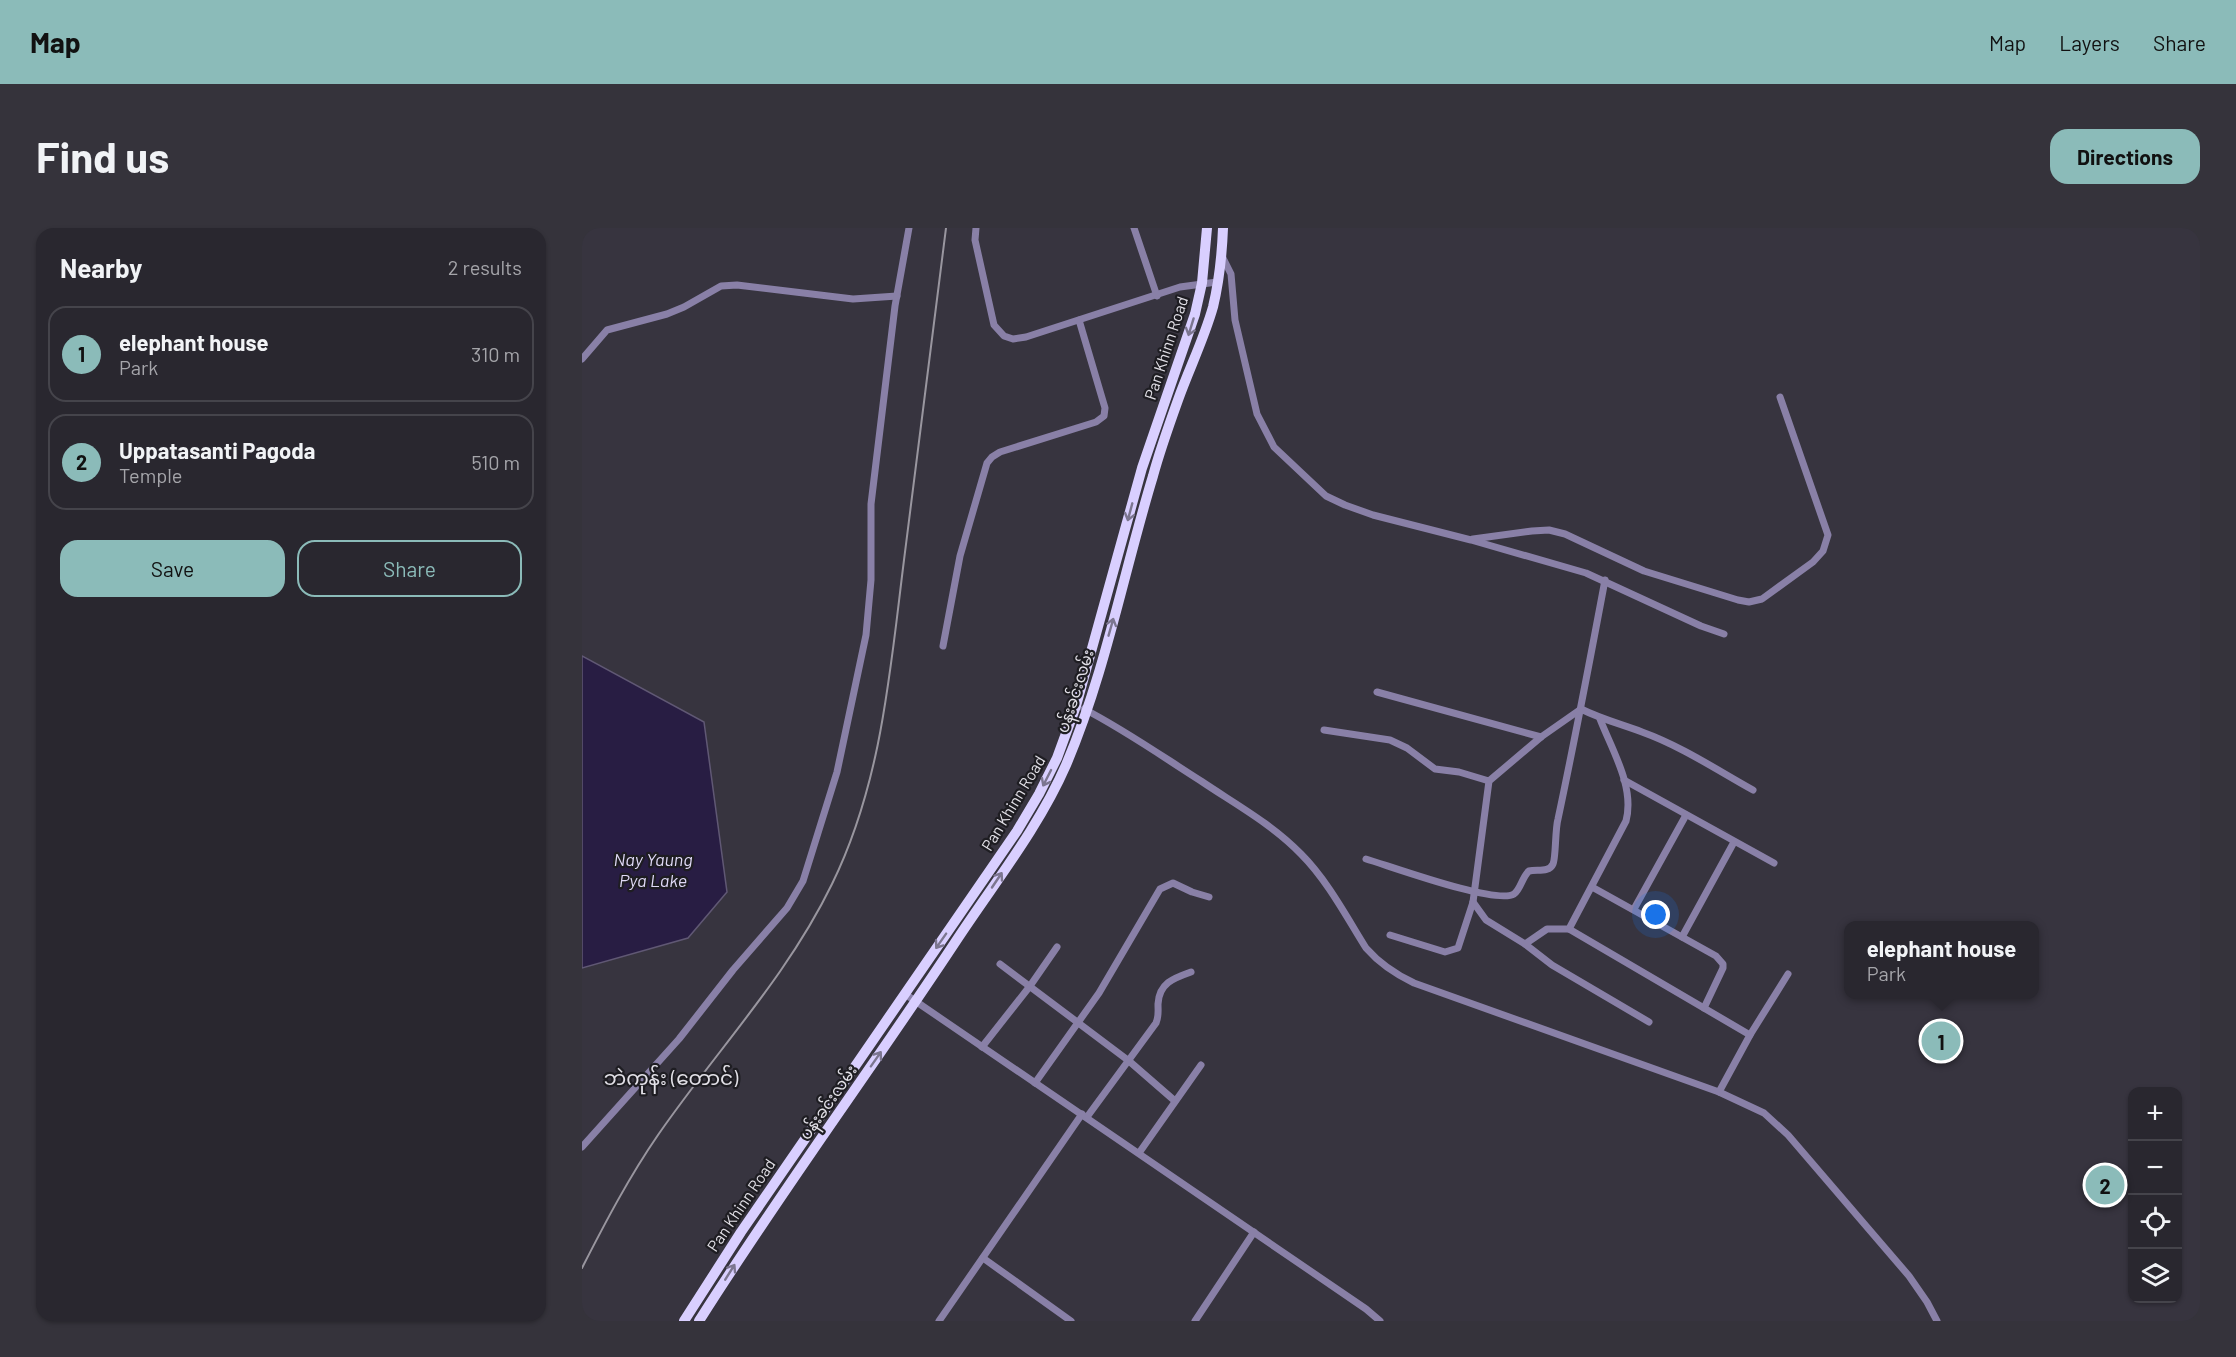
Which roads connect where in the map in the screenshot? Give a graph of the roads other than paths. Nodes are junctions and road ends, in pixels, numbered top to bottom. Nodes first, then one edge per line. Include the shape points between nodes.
1 (909, 228) edge
2 (976, 228) edge
3 (1134, 228) edge
4 (1207, 228) edge
5 (1223, 228) edge
6 (1222, 256) junction
7 (1217, 282) junction
8 (1202, 283) junction
9 (897, 296) junction
10 (1157, 296) junction
11 (1079, 320) junction
12 (582, 359) edge
13 (1780, 397) dead end
14 (1471, 540) junction
15 (1605, 580) junction
16 (1724, 634) dead end
17 (943, 646) dead end
18 (1377, 692) dead end
19 (1081, 708) junction
20 (1581, 709) junction
21 (1600, 719) junction
22 (1324, 730) dead end
23 (1541, 736) junction
24 (1624, 780) junction
25 (1489, 781) junction
26 (1753, 790) dead end
27 (1686, 815) junction
28 (1734, 842) junction
29 (1366, 859) dead end
30 (1774, 863) dead end
31 (1592, 887) junction
32 (1474, 892) junction
33 (1209, 897) dead end
34 (1473, 902) junction
35 (1634, 909) junction
36 (1569, 929) junction
37 (1390, 935) dead end
38 (1682, 937) junction
39 (1525, 944) junction
40 (1057, 947) dead end
41 (1000, 964) dead end
42 (1191, 972) dead end
43 (1788, 974) dead end
44 (1030, 986) junction
45 (905, 994) junction
46 (916, 1002) junction
47 (1704, 1008) junction
48 (1649, 1022) dead end
49 (1080, 1023) junction
50 (1750, 1035) junction
51 (982, 1047) junction
52 (1129, 1061) junction
53 (1201, 1065) dead end
54 (1035, 1083) junction
55 (1719, 1092) junction
56 (1175, 1101) junction
57 (1085, 1116) junction
58 (582, 1147) edge
59 (1139, 1153) junction
60 (1254, 1232) junction
61 (983, 1258) junction
62 (684, 1321) edge
63 (699, 1321) edge
64 (939, 1321) edge
65 (1071, 1321) edge
66 (1195, 1321) edge
67 (1380, 1321) edge
68 (1937, 1321) edge

1 - 9 street
2 - 11 street via 975,240 994,325 1004,336 1026,337
3 - 10 street
4 - 8 main road, Pan Khinn Road
5 - 6 main road, ပန်းခင်းလမ်း
6 - 7 main road, ပန်းခင်းလမ်း
6 - 14 street via 1231,274 1235,320 1257,414 1274,447 1311,484 1345,505
7 - 8 street
19 -> 7 main road, ပန်းခင်းလမ်း via 1153,475 1203,339
8 - 10 street
8 -> 19 main road, Pan Khinn Road via 1185,346 1142,468
9 - 12 street via 853,298 721,286 667,314 607,330
9 - 58 street via 870,516 871,580 866,635 837,772 803,881 787,908 679,1039
10 - 11 street
11 - 17 street via 1104,416 1096,422 1000,452 987,463 960,556
13 - 14 street via 1828,535 1823,551 1813,562 1762,599 1738,600 1669,580 1565,534 1532,531
14 - 15 street
15 - 16 street
15 - 20 street
18 - 23 street
19 -> 45 main road, Pan Khinn Road via 1040,794
46 -> 19 main road, ပန်းခင်းလမ်း via 1048,800 1065,765
19 - 55 street via 1219,793 1286,840 1302,854 1366,948 1392,972
20 - 21 street
20 - 23 street
20 - 32 street via 1555,832 1553,864 1549,869 1529,871 1512,895
21 - 24 street
21 - 26 street via 1666,742
22 - 25 street via 1390,740 1435,770
23 - 25 street
24 - 27 street
24 - 31 street via 1630,808
25 - 32 street
27 - 28 street
27 - 35 street
28 - 30 street
28 - 38 street
29 - 32 street
31 - 35 street
31 - 36 street
32 - 34 street
33 - 49 street via 1173,883 1160,889
34 - 37 street via 1458,948 1452,951
34 - 39 street via 1486,920
35 - 38 street
36 - 39 street via 1547,929
36 - 47 street
38 - 47 street via 1723,964
39 - 48 street via 1552,965
40 - 44 street
41 - 44 street
42 - 52 street via 1165,985 1159,1000 1159,1018
43 - 50 street
44 - 49 street
44 - 51 street
45 - 46 street
45 - 62 main road, Pan Khinn Road
46 - 51 street
63 -> 46 main road, ပန်းခင်းလမ်း via 750,1240
47 - 50 street
49 - 52 street
49 - 54 street
50 - 55 street
51 - 54 street
52 - 56 street
52 - 57 street
53 - 56 street
54 - 57 street
55 - 68 street via 1764,1113 1783,1129 1909,1276
56 - 59 street
57 - 59 street
57 - 61 street
59 - 60 street
60 - 66 street
60 - 67 street
61 - 64 street
61 - 65 street

